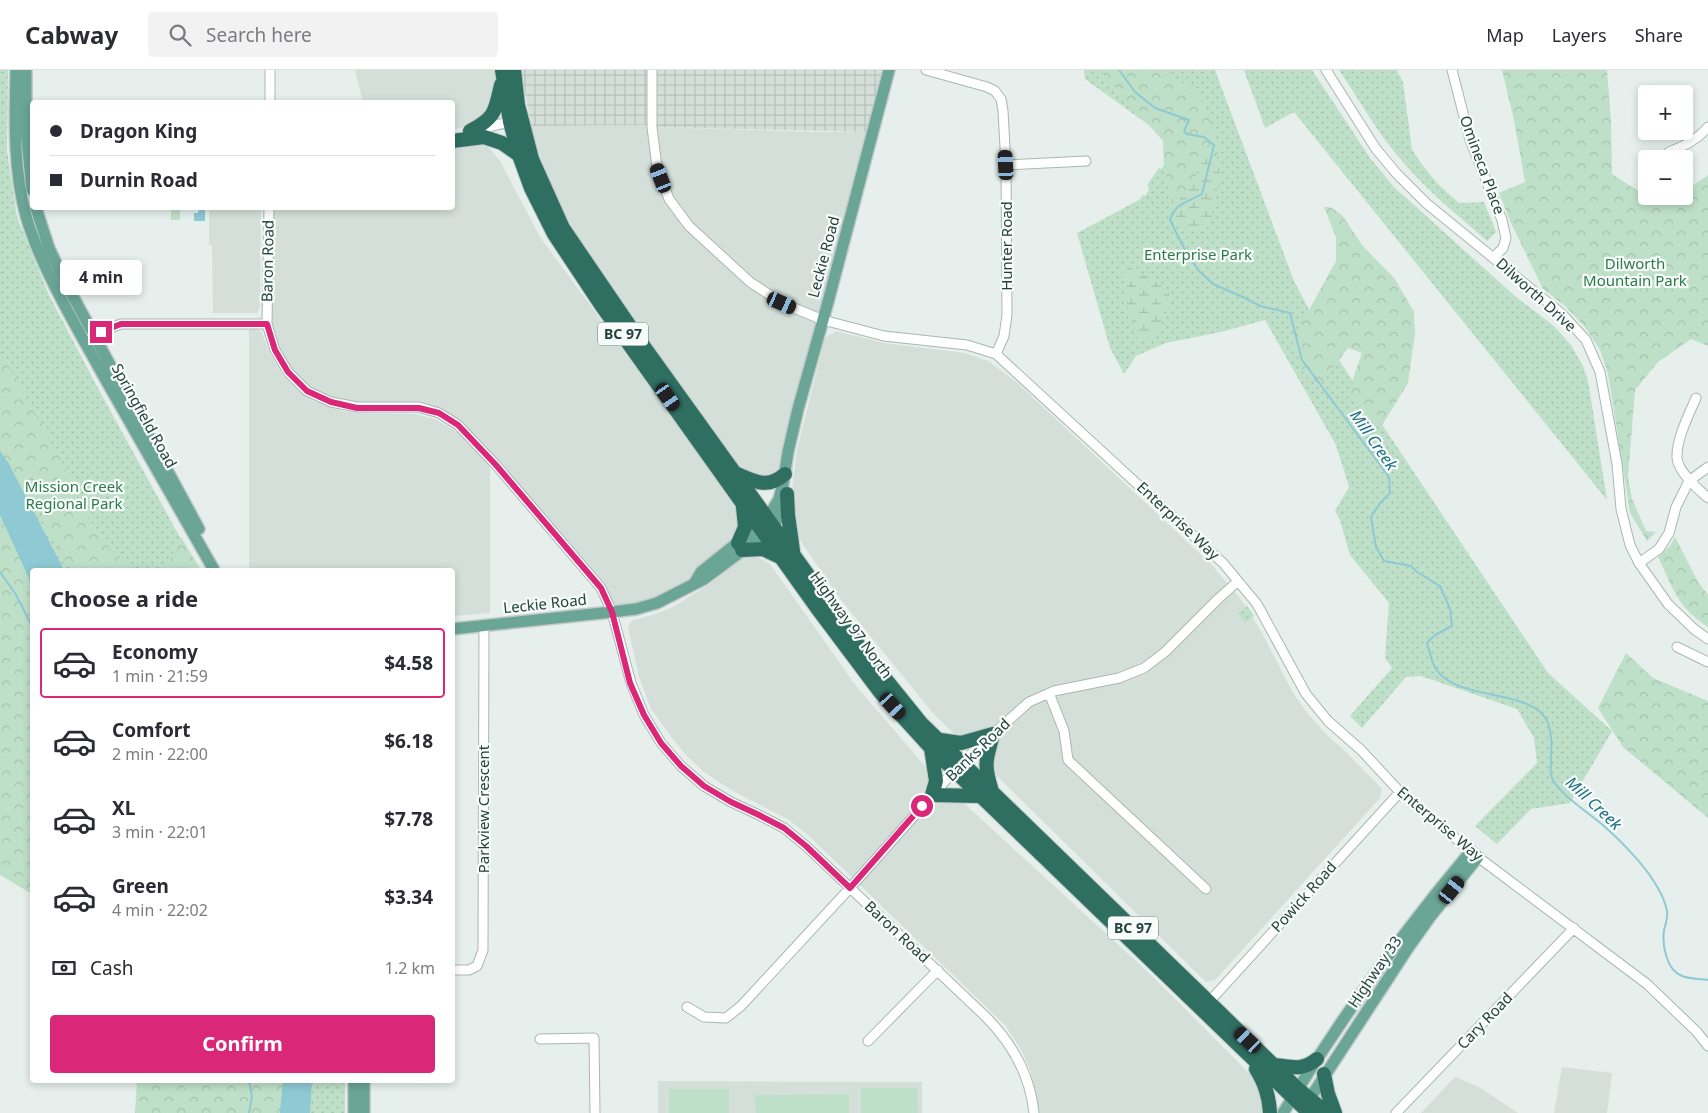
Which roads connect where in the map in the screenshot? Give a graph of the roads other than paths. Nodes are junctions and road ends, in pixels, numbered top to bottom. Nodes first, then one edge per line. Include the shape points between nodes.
1 (16, 70) edge
2 (26, 70) edge
3 (270, 70) edge
4 (652, 70) edge
5 (889, 70) edge
6 (926, 70) edge
7 (1326, 70) edge
8 (1452, 70) edge
9 (506, 72) edge
10 (270, 100) edge
11 (510, 122) junction
12 (1708, 127) edge
13 (470, 131) junction
14 (455, 135) edge
15 (526, 138) junction
16 (455, 141) edge
17 (1674, 150) edge
18 (519, 156) junction
19 (1086, 161) dead end
20 (1006, 165) junction
21 (30, 170) edge
22 (37, 210) edge
23 (269, 210) edge
24 (1494, 258) junction
25 (823, 320) junction
26 (267, 324) junction
27 (88, 337) junction
28 (996, 354) junction
29 (1696, 398) dead end
30 (788, 452) junction
31 (1708, 467) edge
32 (734, 472) junction
33 (784, 474) junction
34 (1689, 481) junction
35 (787, 494) junction
36 (1708, 498) edge
37 (743, 503) junction
38 (766, 526) junction
39 (740, 547) junction
40 (788, 556) junction
41 (1638, 563) junction
42 (213, 568) edge
43 (221, 568) edge
44 (1238, 581) junction
45 (612, 612) junction
46 (484, 626) junction
47 (455, 629) edge
48 (1708, 639) edge
49 (1677, 647) dead end
50 (1708, 662) edge
51 (1049, 693) junction
52 (994, 734) junction
53 (935, 744) junction
54 (958, 767) junction
55 (1400, 792) junction
56 (986, 794) junction
57 (932, 795) junction
58 (1474, 854) junction
59 (850, 888) junction
60 (1206, 889) dead end
61 (1574, 928) junction
62 (455, 970) edge
63 (938, 970) junction
64 (1191, 1000) junction
65 (1209, 1002) junction
66 (687, 1008) dead end
67 (540, 1039) dead end
68 (868, 1041) dead end
69 (1708, 1046) edge
70 (1248, 1056) junction
71 (1317, 1060) junction
72 (1275, 1064) junction
73 (1324, 1074) junction
74 (354, 1083) edge
75 (364, 1083) edge
76 (1295, 1093) junction
77 (1305, 1108) edge
78 (354, 1113) edge
79 (364, 1113) edge
80 (595, 1113) edge
81 (1034, 1113) edge
82 (1270, 1113) edge
83 (1283, 1113) edge
84 (1326, 1113) edge
85 (1335, 1113) edge
86 (1396, 1113) edge

1 - 27 main road, Springfield Road via 15,129 26,216 38,248
2 - 21 main road
3 - 10 street
4 - 25 street, Enterprise Way via 652,127 657,167 669,198 689,226 750,282 782,303
5 - 25 main road, Leckie Road
6 - 20 street, Hunter Road via 995,91 1001,99 1003,111
7 - 24 street, Dilworth Drive via 1376,149 1397,174 1426,203
8 - 24 street, Omineca Place via 1470,140 1502,220 1506,238 1503,248
9 - 11 highway, BC 97
9 - 13 highway via 490,119
9 - 15 highway, BC 97
11 - 13 street
11 - 15 highway
11 - 18 highway, Highway 97 North / BC 97
12 - 17 street via 1688,144
13 - 14 street
15 - 32 highway, Highway 97 North / BC 97 via 562,228
16 - 18 highway via 484,137 502,143
18 - 37 highway, Highway 97 North / BC 97 via 554,234
19 - 20 street
20 - 28 street, Hunter Road via 1007,315 1004,336
22 - 27 main road, Springfield Road via 49,248
23 - 26 street, Baron Road
24 - 41 street, Dilworth Drive via 1562,314 1586,340 1600,372 1617,464 1620,509
25 - 28 street, Enterprise Way via 884,336 967,346
25 - 30 main road, Leckie Road
26 - 27 street via 121,324
26 - 45 street, Baron Road via 275,350 288,372 307,391 331,402 357,408 419,408 439,413 458,425 601,588
27 - 42 main road, Springfield Road
27 - 43 main road, Springfield Road
28 - 44 street, Enterprise Way via 1173,516
29 - 34 street via 1678,445 1677,460
30 - 33 main road, Leckie Road
30 - 35 main road, Leckie Road via 791,460
31 - 34 street
32 - 33 highway via 761,483 777,481
32 - 38 highway, Highway 97 North / BC 97
33 - 38 main road, Leckie Road via 779,499
34 - 36 street
34 - 41 street via 1676,507 1669,533 1659,549
35 - 38 main road, Leckie Road
35 - 40 highway
37 - 38 highway, Highway 97 North / BC 97
37 - 39 highway via 745,527
38 - 39 main road, Leckie Road
38 - 40 highway, Highway 97 North / BC 97
39 - 40 highway
39 - 45 main road, Leckie Road via 701,572 694,584 658,602
40 - 53 highway, Highway 97 North / BC 97 via 922,723
41 - 48 street, Dilworth Drive via 1668,604
44 - 51 street, Banks Road via 1165,652 1144,668 1119,678
44 - 55 street, Enterprise Way via 1257,604 1306,694 1328,721 1362,750
45 - 46 main road, Leckie Road
45 - 59 street, Baron Road via 630,683 661,743 704,786 784,828
46 - 47 main road, Leckie Road
46 - 62 street, Parkview Crescent via 483,950 477,966 470,970
49 - 50 street
51 - 52 street, Banks Road via 1029,702
51 - 60 street via 1064,731 1068,760
52 - 53 highway via 960,743
52 - 54 street, Banks Road
52 - 56 highway via 986,758
53 - 54 highway, Highway 97 North / BC 97
53 - 57 highway via 936,781
54 - 56 highway, Highway 97 North / BC 97
54 - 57 street, Banks Road
55 - 58 street, Enterprise Way
55 - 65 street, Powick Road
56 - 57 highway
56 - 64 highway, Highway 97 North / BC 97
56 - 65 highway, Highway 97 North / BC 97
57 - 59 street, Banks Road
58 - 61 street, Enterprise Way
58 - 71 main road, Highway 33 via 1388,955
58 - 73 main road, Highway 33
59 - 63 street, Baron Road
59 - 66 street, Banks Road via 741,1006 726,1018 704,1017
61 - 69 street, Enterprise Way via 1647,984
61 - 86 street, Cary Road
63 - 68 street
63 - 81 street, Baron Road via 1000,1032 1025,1076
64 - 65 highway
64 - 70 highway, Highway 97 North / BC 97
65 - 72 highway, Highway 97 North / BC 97
67 - 80 street via 594,1038
70 - 76 highway, Highway 97 North / BC 97
70 - 82 highway via 1265,1085
71 - 72 highway via 1299,1068
71 - 76 main road, Highway 33
72 - 76 highway, Highway 97 North / BC 97
73 - 77 main road, Highway 33
73 - 85 highway
74 - 78 main road
75 - 79 main road
76 - 77 highway, Highway 97 North / BC 97
76 - 83 main road, Highway 33
77 - 84 highway, Highway 97 North / BC 97

